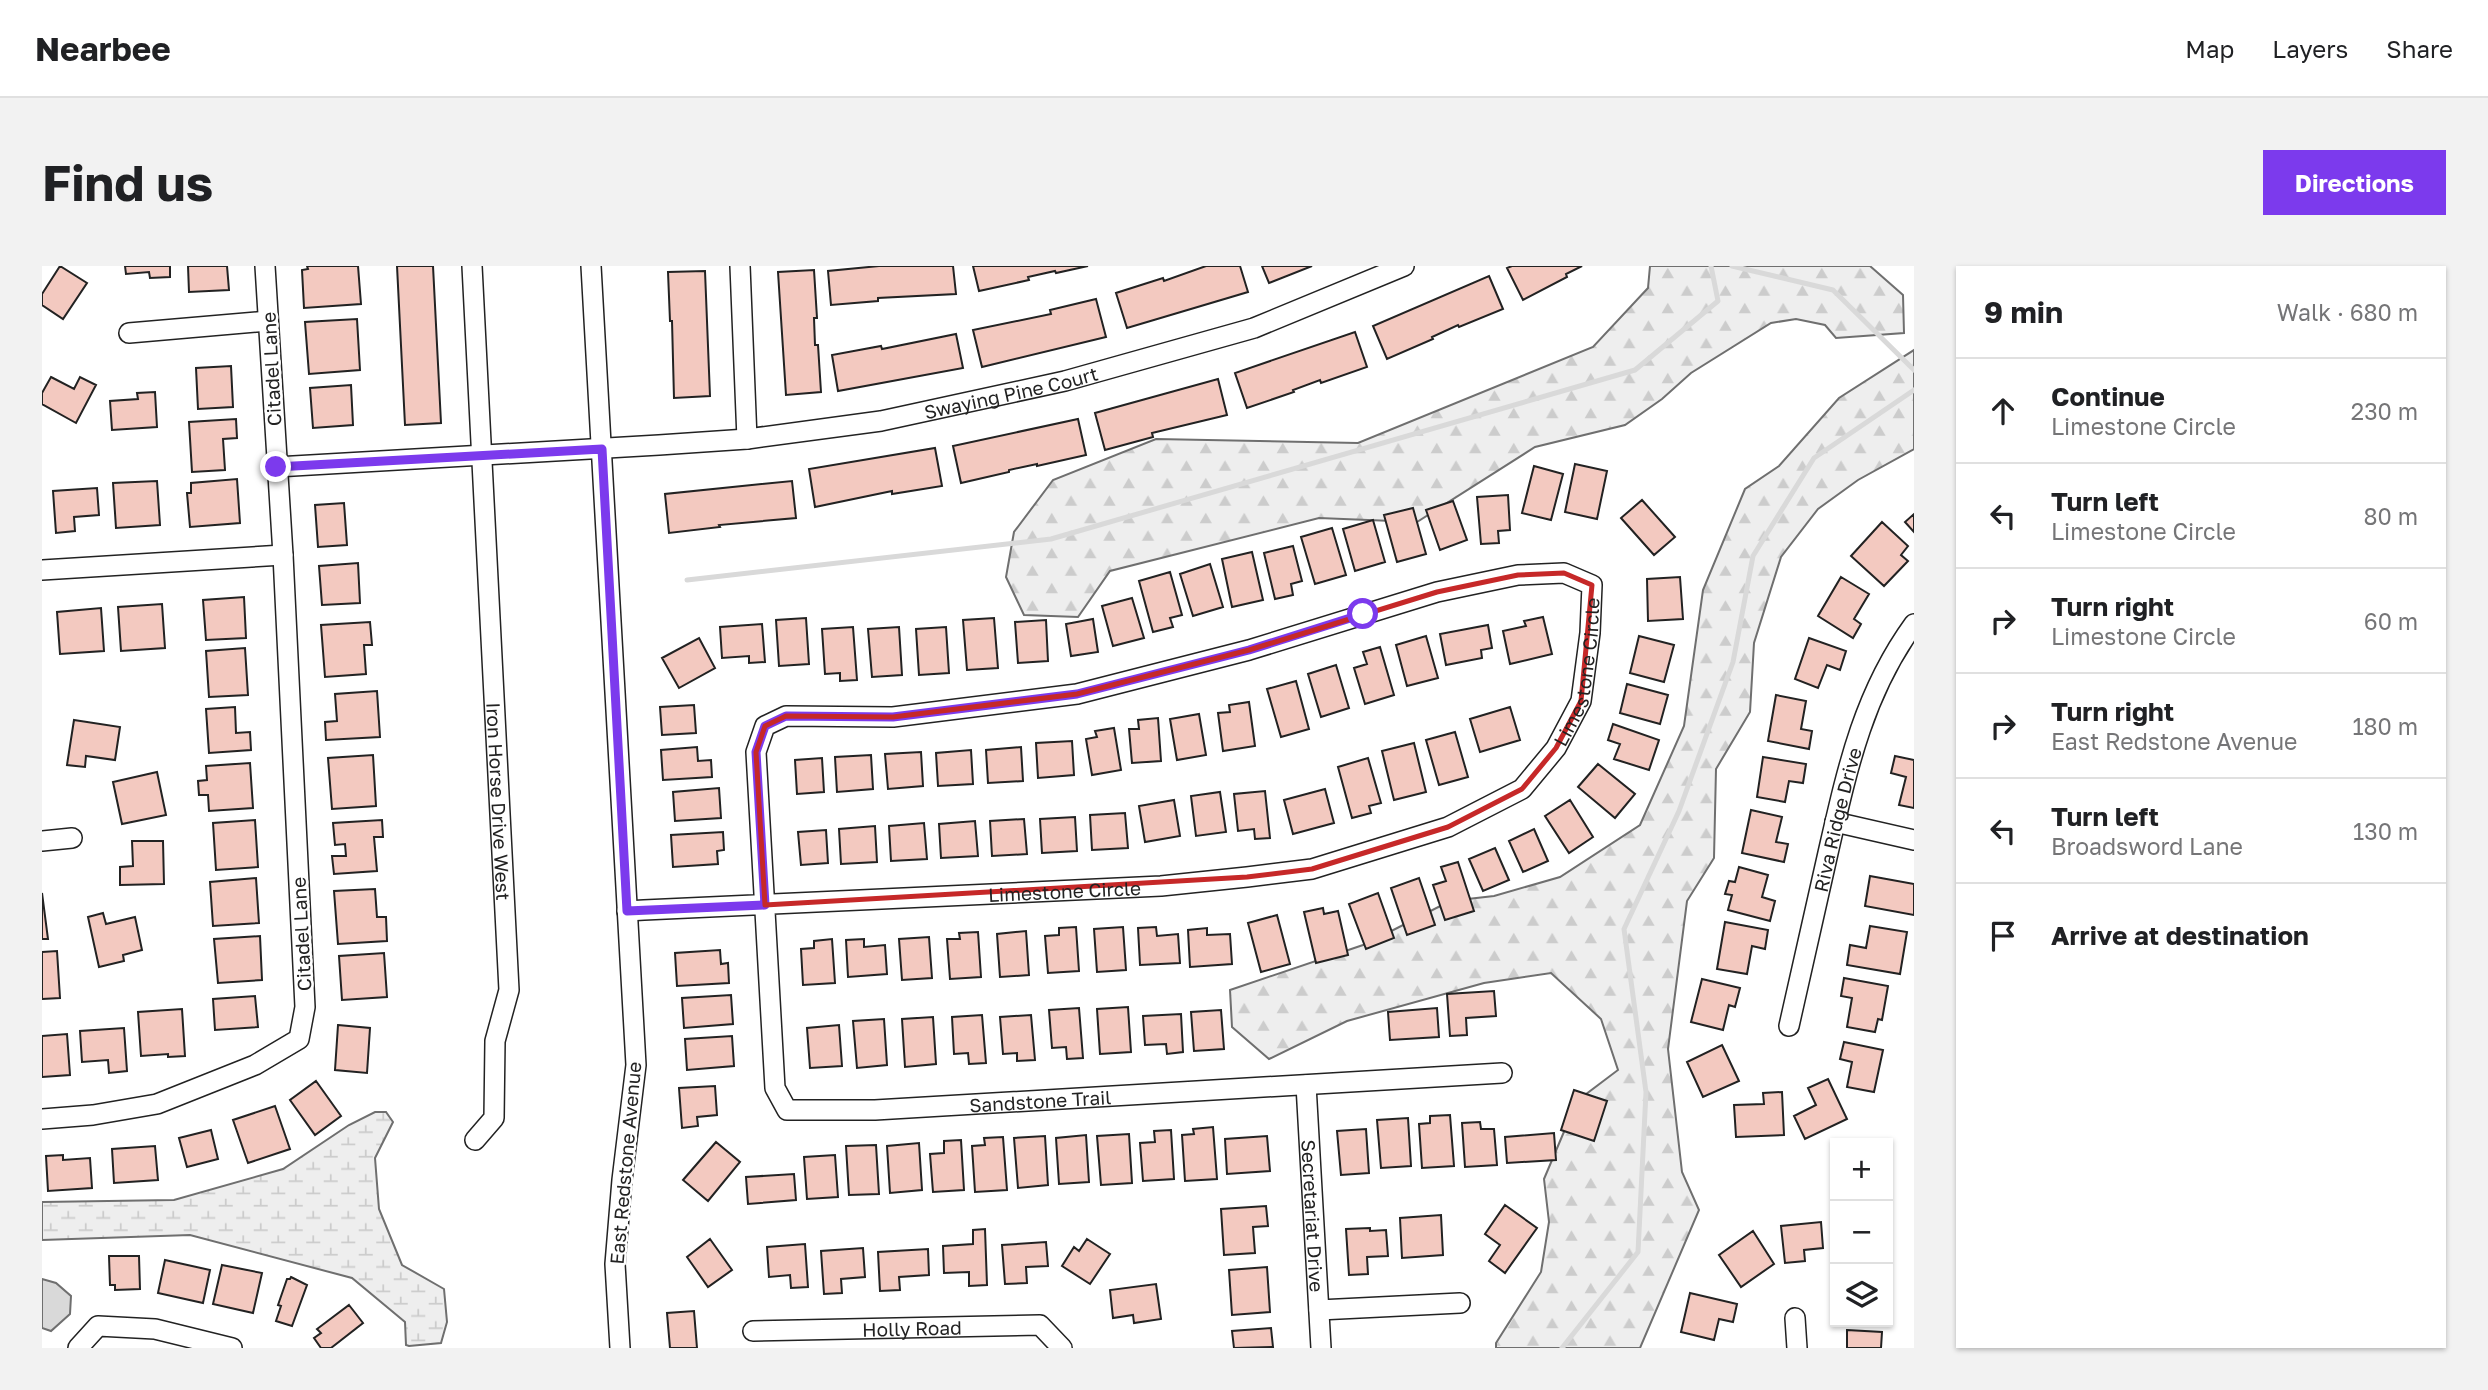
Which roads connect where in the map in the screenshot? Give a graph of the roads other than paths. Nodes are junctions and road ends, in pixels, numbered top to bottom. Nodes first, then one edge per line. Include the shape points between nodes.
1 (265, 266) edge
2 (472, 266) edge
3 (591, 266) edge
4 (740, 266) edge
5 (1404, 266) edge
6 (268, 321) junction
7 (129, 333) dead end
8 (747, 439) junction
9 (602, 449) junction
10 (481, 455) junction
11 (276, 467) junction
12 (283, 555) junction
13 (42, 570) edge
14 (1914, 624) edge
15 (1835, 822) junction
16 (72, 838) dead end
17 (1914, 840) edge
18 (42, 841) edge
19 (765, 905) junction
20 (627, 911) junction
21 (1789, 1026) dead end
22 (1502, 1073) dead end
23 (1306, 1085) junction
24 (42, 1119) edge
25 (475, 1140) dead end
26 (1460, 1304) dead end
27 (1319, 1310) junction
28 (1795, 1318) dead end
29 (753, 1331) dead end
30 (78, 1348) edge
31 (232, 1348) edge
32 (620, 1348) edge
33 (1062, 1348) edge
34 (1321, 1348) edge
35 (1797, 1348) edge

1 - 6 street, Citadel Lane
2 - 10 street, Iron Horse Drive West
3 - 9 street, East Redstone Avenue
4 - 8 street
5 - 8 street, Swaying Pine Court via 1254,328 1065,381 881,421
6 - 7 street
6 - 11 street, Citadel Lane
8 - 9 street, Swaying Pine Court
9 - 10 street, Swaying Pine Court
9 - 20 street, East Redstone Avenue
10 - 11 street, Swaying Pine Court
10 - 25 street, Iron Horse Drive West via 509,990 495,1041 494,1118
11 - 12 street, Citadel Lane
12 - 13 street
12 - 24 street, Citadel Lane via 305,1007 299,1039 255,1065 157,1104
14 - 15 street, Riva Ridge Drive via 1884,670 1866,710
15 - 17 street
15 - 21 street, Riva Ridge Drive
16 - 18 street
19 - 19 street, Limestone Circle via 1161,886 1247,877 1312,869 1448,827 1522,789 1556,748 1581,701 1592,585 1564,573 1518,575 1437,592 1249,650 1077,694 893,717 786,716 765,726 756,752
19 - 20 street, Limestone Circle
19 - 23 street, Sandstone Trail via 775,1088 787,1110 875,1110
20 - 32 street, East Redstone Avenue via 636,1065 615,1264
22 - 23 street, Sandstone Trail
23 - 27 street, Secretariat Drive
26 - 27 street
27 - 34 street, Secretariat Drive
28 - 35 street
29 - 33 street, Holly Road via 1041,1325
30 - 31 street via 98,1326 155,1329

